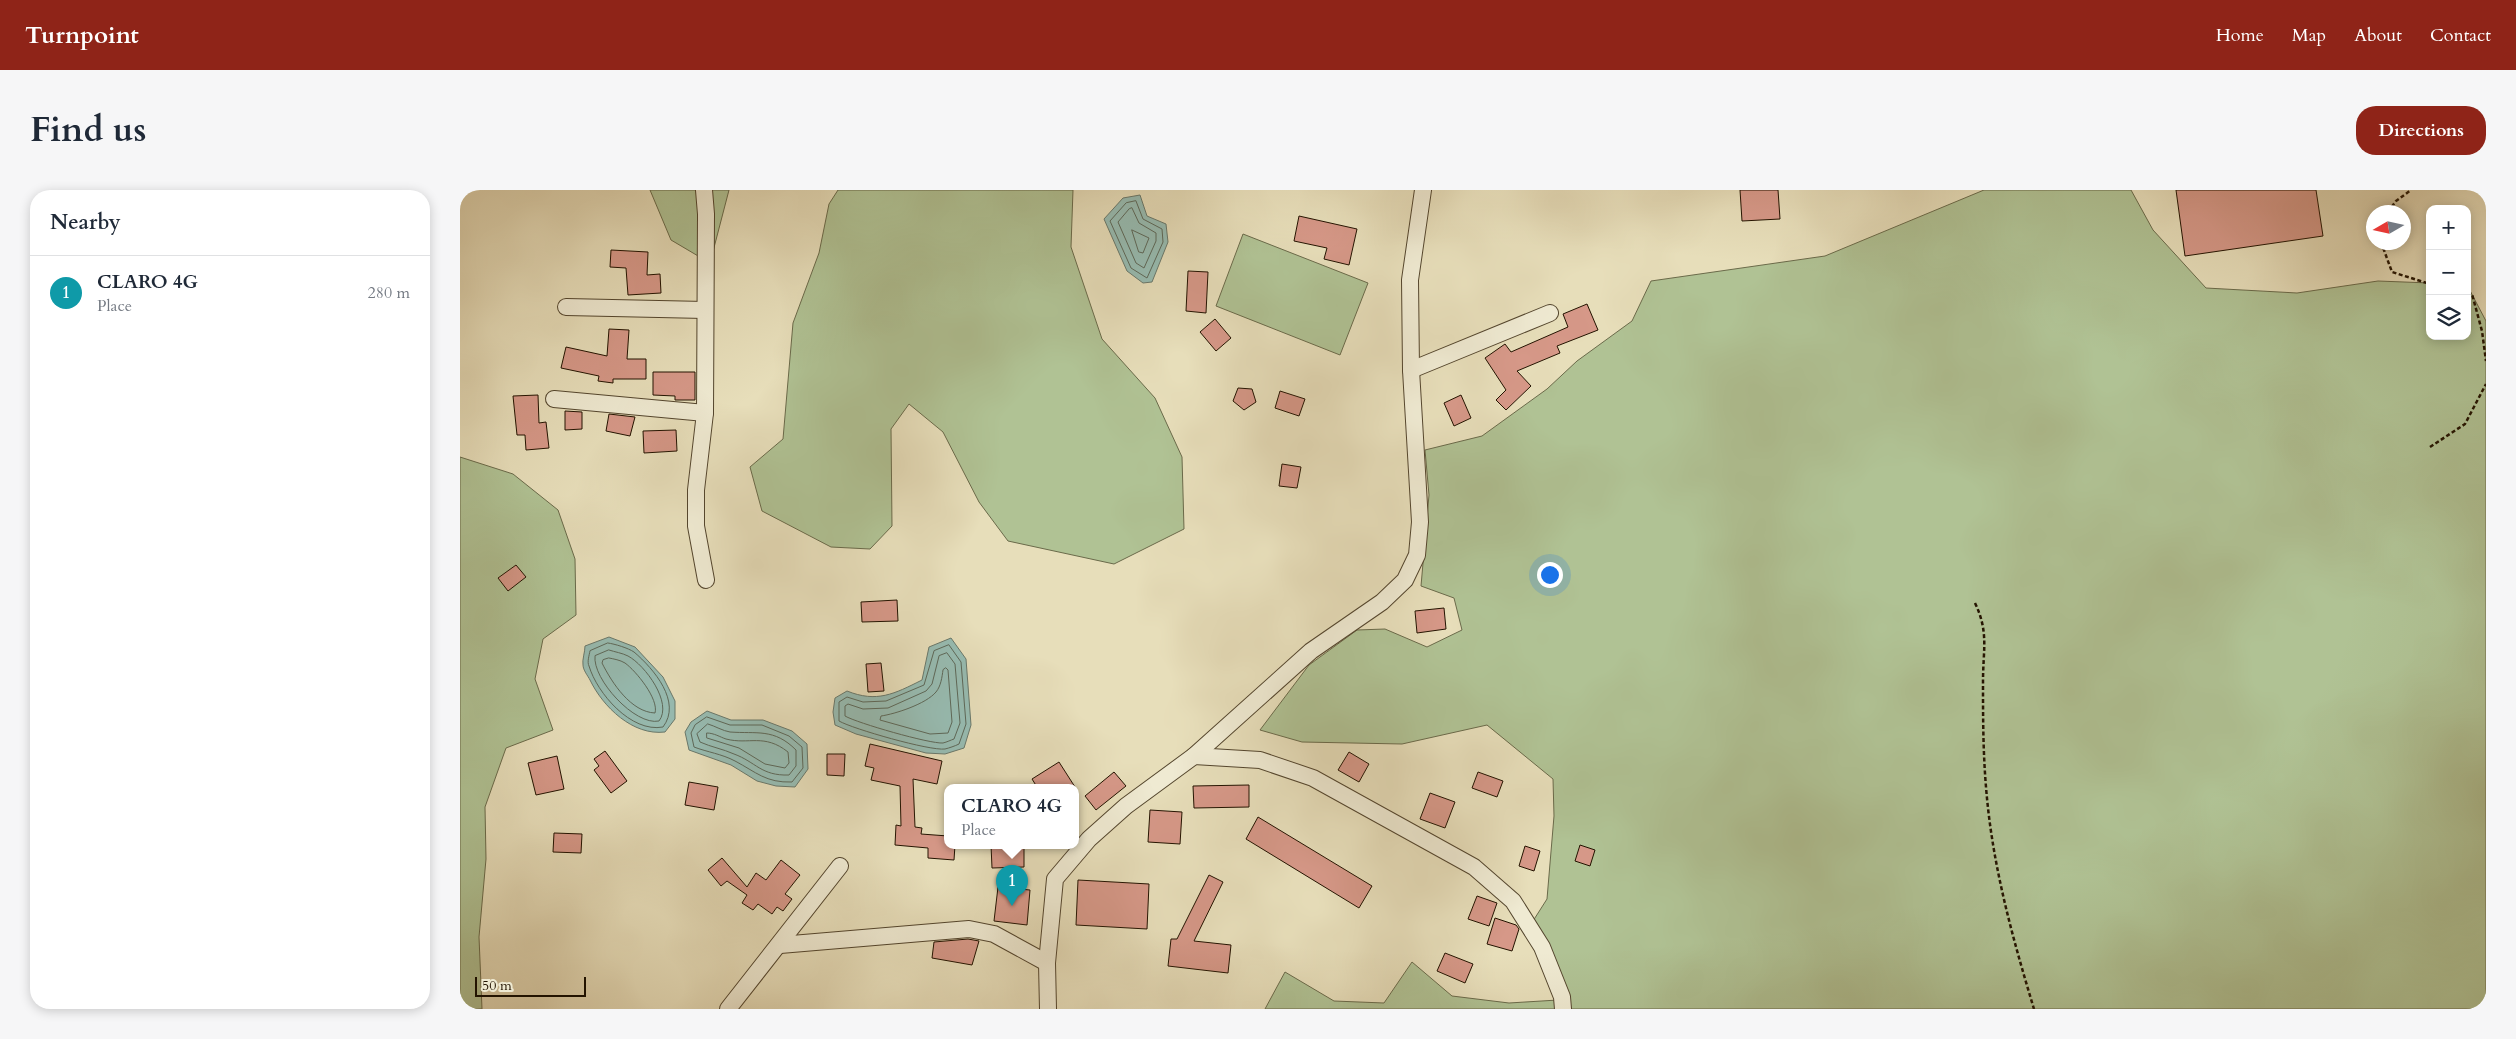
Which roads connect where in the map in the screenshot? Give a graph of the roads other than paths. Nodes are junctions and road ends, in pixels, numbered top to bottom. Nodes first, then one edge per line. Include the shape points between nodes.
1 (704, 190) edge
2 (1423, 190) edge
3 (566, 307) dead end
4 (705, 310) junction
5 (1550, 313) dead end
6 (1411, 370) junction
7 (554, 399) dead end
8 (705, 412) junction
9 (706, 580) dead end
10 (1194, 756) junction
11 (840, 866) dead end
12 (780, 945) junction
13 (1047, 963) junction
14 (728, 1009) edge
15 (1048, 1009) edge
16 (1563, 1009) edge

1 - 4 street
2 - 6 street via 1410,280
3 - 4 street
4 - 8 street
5 - 6 street
6 - 10 street via 1420,522 1417,556 1405,580 1382,602 1305,656
7 - 8 street
8 - 9 street via 696,508
10 - 13 street via 1126,806 1088,839 1055,879
10 - 16 street via 1260,760 1312,778 1474,867 1513,901 1542,947 1562,997
11 - 12 street
12 - 13 street via 969,929 994,934
12 - 14 street
13 - 15 street

